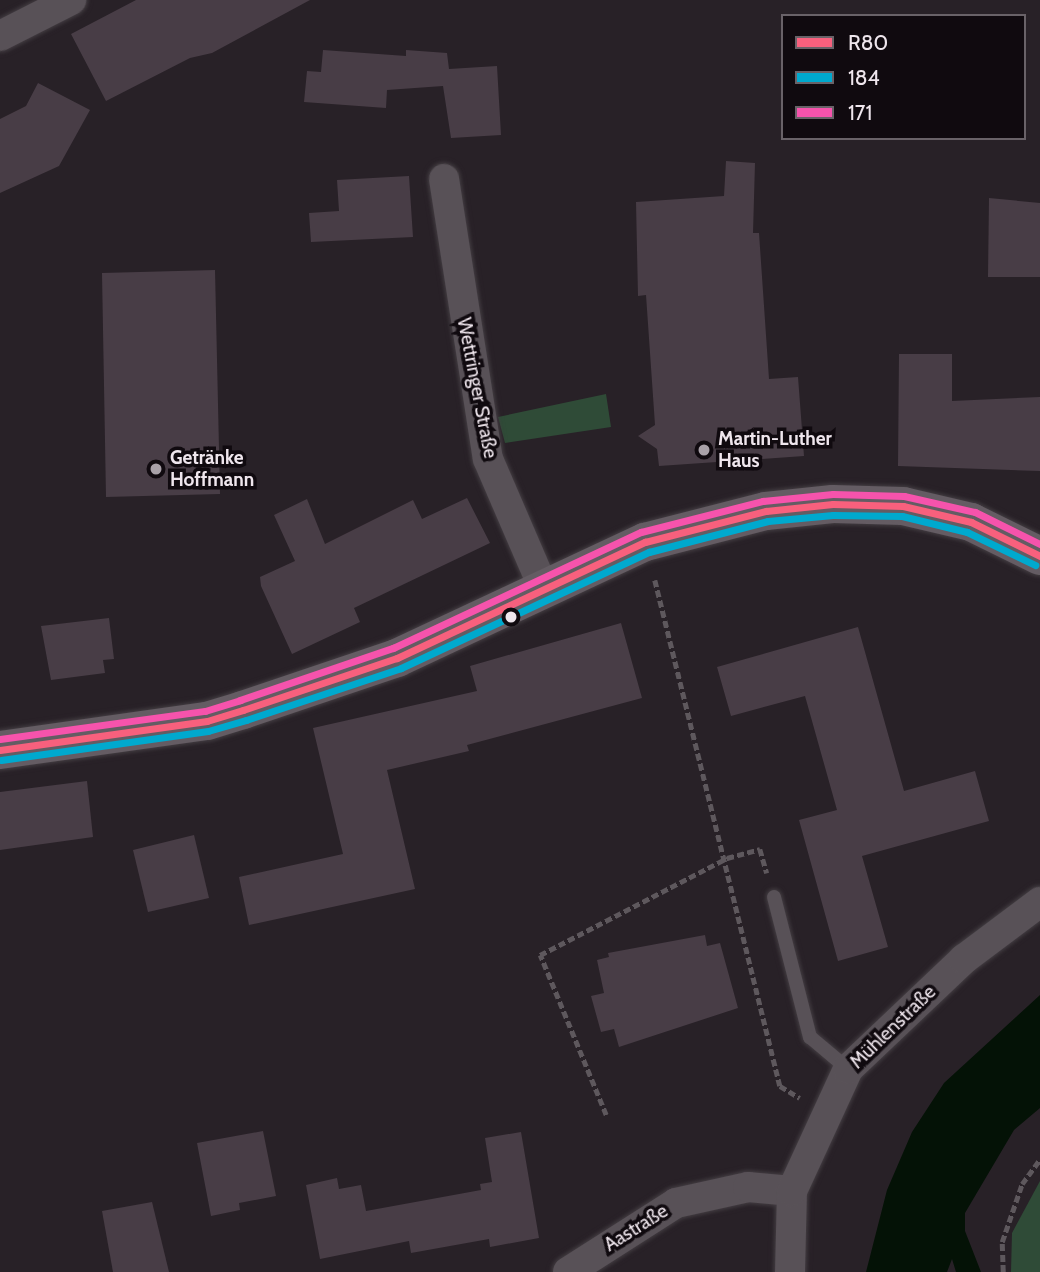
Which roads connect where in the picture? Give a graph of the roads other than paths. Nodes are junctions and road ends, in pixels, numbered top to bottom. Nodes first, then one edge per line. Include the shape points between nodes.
1 (71, 0) edge
2 (0, 36) edge
3 (444, 179) dead end
4 (1040, 556) edge
5 (543, 587) junction
6 (0, 750) edge
7 (774, 897) road end
8 (1040, 902) edge
9 (848, 1069) junction
10 (792, 1191) junction
11 (568, 1272) edge
12 (790, 1272) edge

1 - 2 street
3 - 5 street, Wettringer Straße via 488,459
4 - 5 main road via 971,522 903,506 856,504 766,511 645,542
5 - 6 main road via 397,658 207,721
7 - 9 lane via 810,1037
8 - 9 street, Mühlenstraße via 964,959
9 - 10 street, Mühlenstraße
10 - 11 street, Aastraße via 748,1187 676,1203
10 - 12 street, Mühlenstraße

